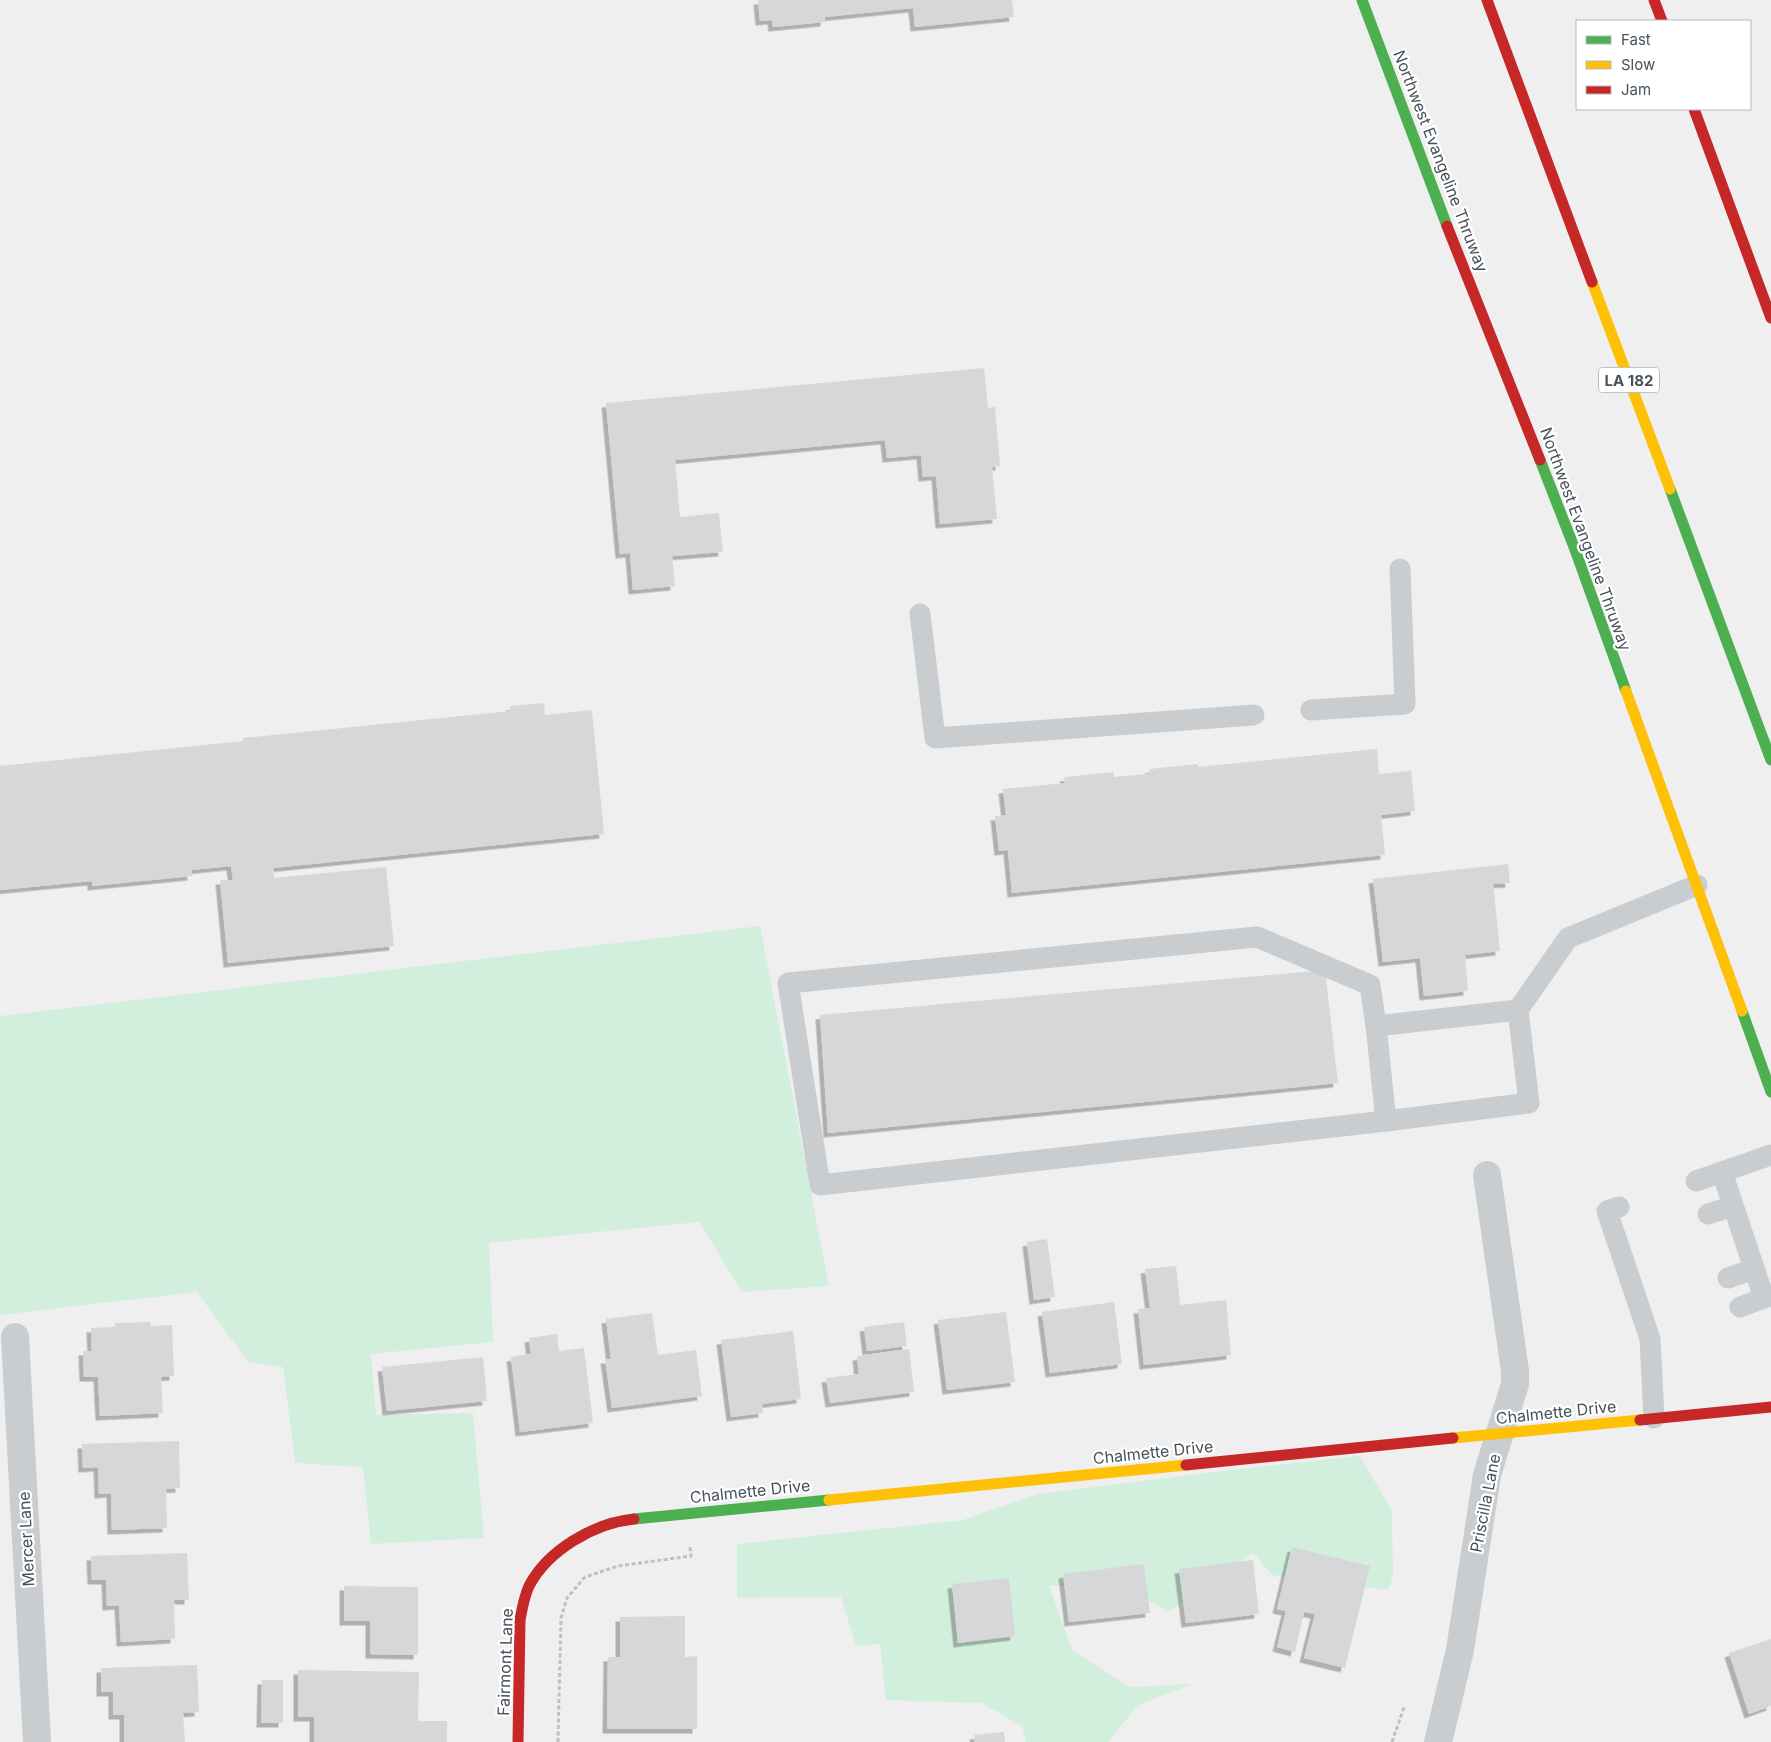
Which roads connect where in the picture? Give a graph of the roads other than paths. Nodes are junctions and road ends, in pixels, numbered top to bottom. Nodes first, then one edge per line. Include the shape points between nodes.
1 (1362, 0) edge
2 (1487, 0) edge
3 (1654, 0) edge
4 (1662, 20) edge
5 (1694, 110) edge
6 (1771, 318) edge
7 (1400, 569) dead end
8 (920, 614) dead end
9 (1311, 710) dead end
10 (1254, 715) dead end
11 (1771, 760) edge
12 (1697, 884) junction
13 (1518, 1010) junction
14 (1376, 1026) junction
15 (1771, 1092) edge
16 (1386, 1121) junction
17 (1771, 1155) edge
18 (1722, 1172) junction
19 (1487, 1175) dead end
20 (1696, 1182) dead end
21 (1733, 1206) junction
22 (1619, 1207) dead end
23 (1708, 1214) dead end
24 (1754, 1269) junction
25 (1728, 1278) dead end
26 (1768, 1297) edge
27 (1740, 1307) dead end
28 (15, 1337) dead end
29 (1771, 1407) edge
30 (1654, 1418) junction
31 (1499, 1434) junction
32 (548, 1560) joint
33 (37, 1742) edge
34 (518, 1742) edge
35 (1438, 1742) edge

1 - 12 main road, Northwest Evangeline Thruway via 1431,185 1574,547
2 - 11 main road, LA 182
3 - 4 main road
5 - 6 main road
7 - 9 lane via 1405,704
8 - 10 lane via 934,738
12 - 13 lane via 1568,938
12 - 15 main road, Northwest Evangeline Thruway
13 - 14 lane
13 - 16 lane via 1529,1103
14 - 16 lane
14 - 16 lane via 1370,985 1257,937 788,983 820,1185
17 - 18 lane
18 - 20 lane
18 - 21 lane
19 - 31 street, Priscilla Lane via 1516,1371
21 - 23 lane
21 - 24 lane
22 - 30 lane via 1606,1211 1625,1243 1658,1336
24 - 25 lane
24 - 26 lane
26 - 27 lane
28 - 33 street, Mercer Lane
29 - 30 main road, Chalmette Drive
30 - 31 main road, Chalmette Drive
31 - 32 main road, Chalmette Drive via 625,1520 604,1526 565,1545
31 - 35 street, Priscilla Lane via 1486,1475 1460,1650
32 - 34 main road, Fairmont Lane via 530,1584 523,1601

